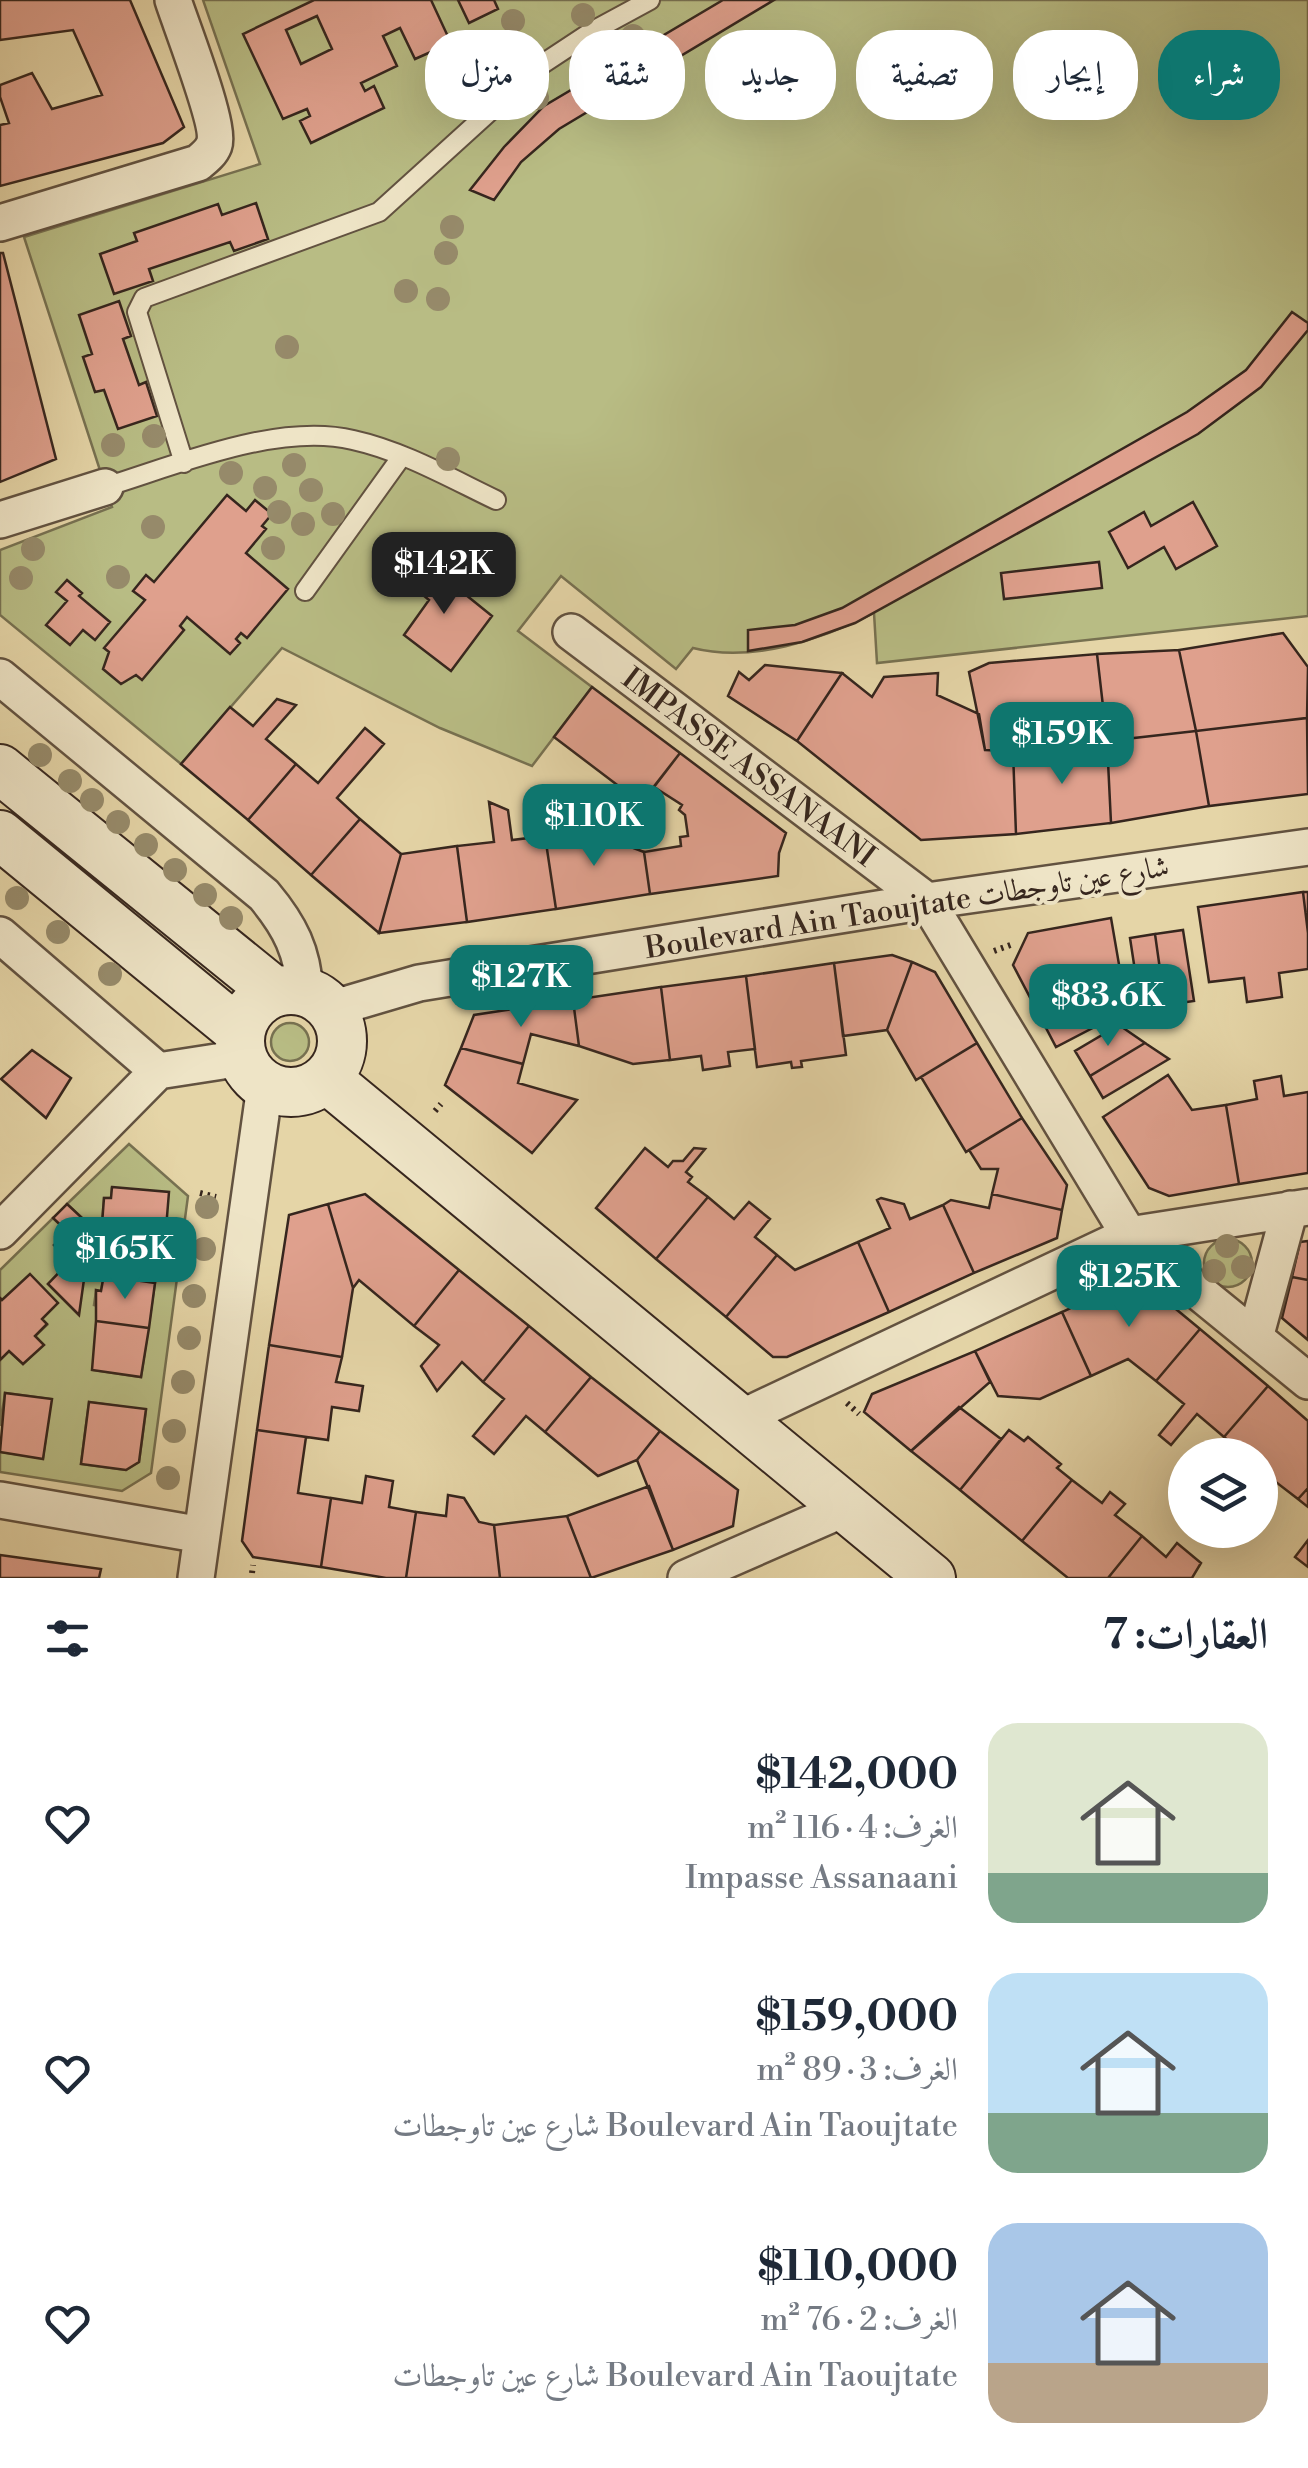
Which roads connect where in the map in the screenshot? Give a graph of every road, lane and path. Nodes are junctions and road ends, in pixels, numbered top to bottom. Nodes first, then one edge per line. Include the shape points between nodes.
1 (173, 0) edge
2 (650, 0) edge
3 (0, 223) edge
4 (402, 456) junction
5 (184, 463) junction
6 (105, 487) joint
7 (496, 500) dead end
8 (0, 520) edge
9 (305, 591) dead end
10 (572, 632) dead end
11 (0, 677) edge
12 (0, 769) edge
13 (0, 836) edge
14 (1308, 847) edge
15 (927, 902) junction
16 (0, 935) edge
17 (1014, 944) dead end
18 (988, 953) dead end
19 (304, 998) junction
20 (249, 1058) junction
21 (158, 1071) junction
22 (326, 1079) junction
23 (441, 1104) dead end
24 (435, 1111) dead end
25 (200, 1193) dead end
26 (216, 1197) dead end
27 (1299, 1208) edge
28 (0, 1232) edge
29 (1128, 1235) junction
30 (1255, 1338) junction
31 (1308, 1381) edge
32 (741, 1418) junction
33 (0, 1500) edge
34 (846, 1508) junction
35 (202, 1535) junction
36 (196, 1578) edge
37 (686, 1578) edge
38 (931, 1578) edge

1 - 3 street via 214,122 207,156
2 - 5 lane via 541,65 379,212 144,298 138,312
4 - 5 lane via 354,440 298,436
4 - 7 lane
4 - 9 lane
5 - 6 lane
6 - 8 street
10 - 15 street, IMPASSE ASSANAANI
11 - 19 street via 264,895 299,947
12 - 19 main road
13 - 20 main road
14 - 15 street, Boulevard Ain Taoujtate شارع عين تاوجطات
15 - 19 street, Boulevard Ain Taoujtate شارع عين تاوجطات
15 - 29 street
16 - 21 street
17 - 18 path
19 - 20 main road via 252,1007
19 - 22 main road via 339,1022 341,1054
20 - 21 street
20 - 22 main road via 276,1091 301,1092
20 - 35 street
21 - 28 street
22 - 32 main road
23 - 24 path
25 - 26 path
27 - 29 street
27 - 30 street
29 - 30 street
29 - 32 street
30 - 31 street
32 - 34 main road
33 - 35 street
34 - 37 street
34 - 38 main road
35 - 36 street

